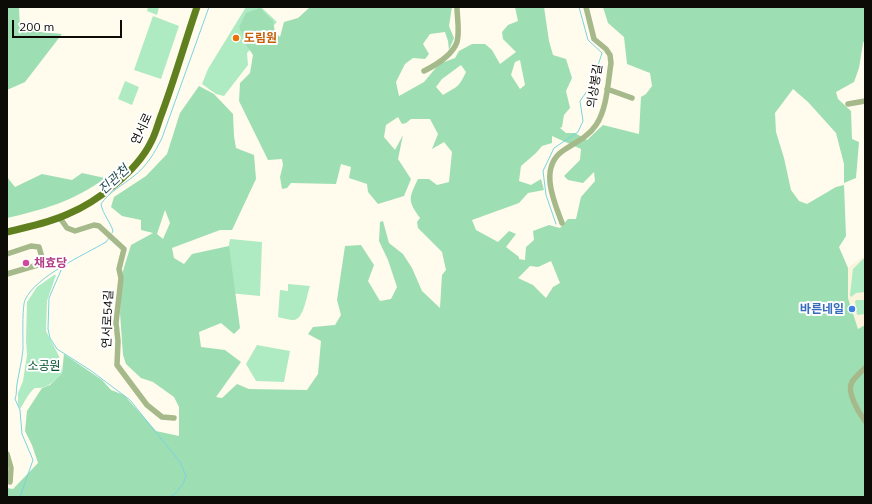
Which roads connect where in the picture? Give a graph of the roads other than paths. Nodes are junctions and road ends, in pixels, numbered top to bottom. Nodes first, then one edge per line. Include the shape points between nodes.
1 (197, 7) edge
2 (457, 7) edge
3 (586, 7) edge
4 (424, 71) dead end
5 (607, 89) junction
6 (632, 98) dead end
7 (865, 101) edge
8 (848, 104) dead end
9 (60, 218) junction
10 (562, 224) dead end
11 (7, 232) edge
12 (7, 254) edge
13 (7, 274) edge
14 (865, 368) edge
15 (174, 418) dead end
16 (865, 421) edge
17 (7, 454) edge
18 (10, 482) dead end

1 - 9 main road, 연서로 via 151,143 118,182 82,208
2 - 4 street via 458,28 451,52 438,64
3 - 5 street, 의상봉길 via 594,38 610,55
5 - 6 street
5 - 10 street, 의상봉길 via 601,116 595,127 586,137 559,154 550,171 552,194
7 - 8 street
9 - 11 main road, 연서로
9 - 15 street, 연서로54길 via 67,228 76,231 94,225 100,226 124,250 119,269 121,278 116,324 117,365 147,405 162,417
12 - 13 street via 31,246 39,247 44,261
14 - 16 street via 850,387 856,406
17 - 18 street

